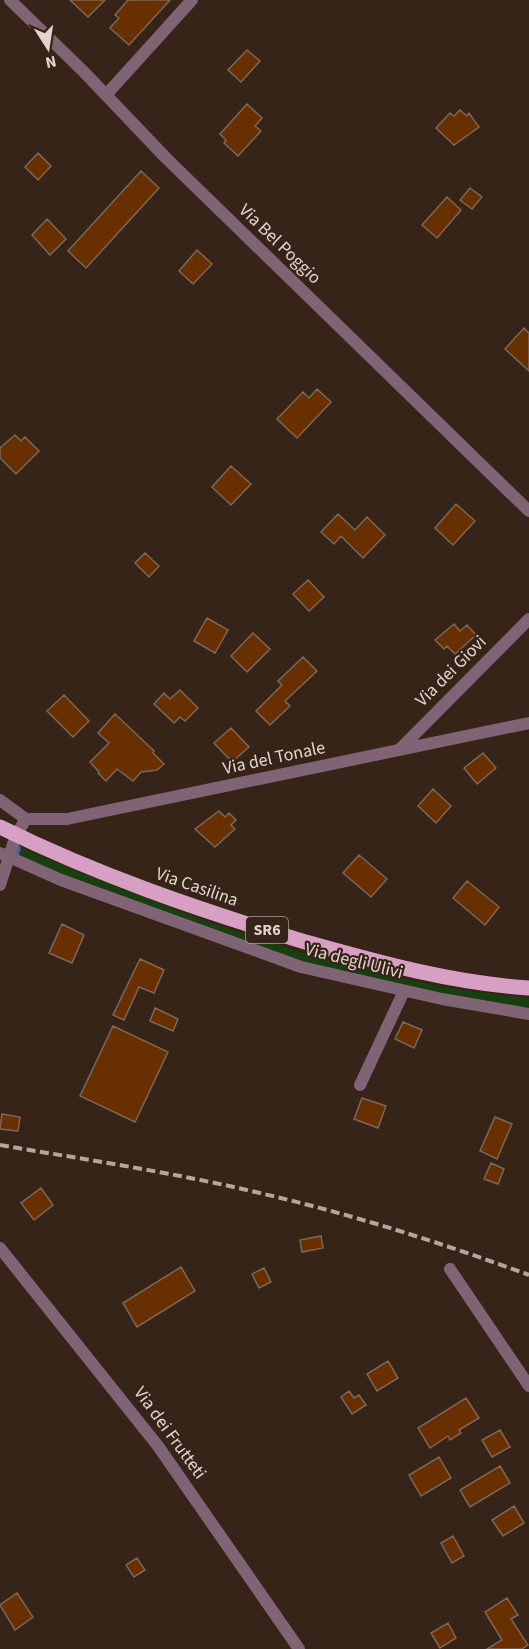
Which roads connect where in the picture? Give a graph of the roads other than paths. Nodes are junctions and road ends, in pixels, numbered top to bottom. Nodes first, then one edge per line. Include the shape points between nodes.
1 (10, 0) edge
2 (192, 0) edge
3 (106, 95) junction
4 (529, 512) edge
5 (529, 619) edge
6 (529, 723) edge
7 (399, 750) junction
8 (0, 800) edge
9 (26, 819) junction
10 (0, 827) edge
11 (16, 835) junction
12 (4, 855) edge
13 (0, 885) edge
14 (529, 988) edge
15 (404, 991) junction
16 (529, 1014) edge
17 (360, 1085) dead end
18 (0, 1248) edge
19 (450, 1269) dead end
20 (529, 1386) edge
21 (299, 1649) edge

1 - 3 street, Via Bel Poggio
2 - 3 street
3 - 4 street, Via Bel Poggio
5 - 7 street, Via dei Giovi
6 - 7 street, Via del Tonale
7 - 9 street, Via del Tonale via 74,818
8 - 9 street
9 - 11 street
10 - 11 main road, Via Casilina / SR6
11 - 12 street
11 - 14 main road, Via Casilina / SR6 via 122,881 371,961 437,976
12 - 13 street
12 - 15 street, Via degli Ulivi via 301,968
15 - 16 street, Via degli Ulivi
15 - 17 street
18 - 21 street, Via dei Frutteti via 158,1446
19 - 20 street

